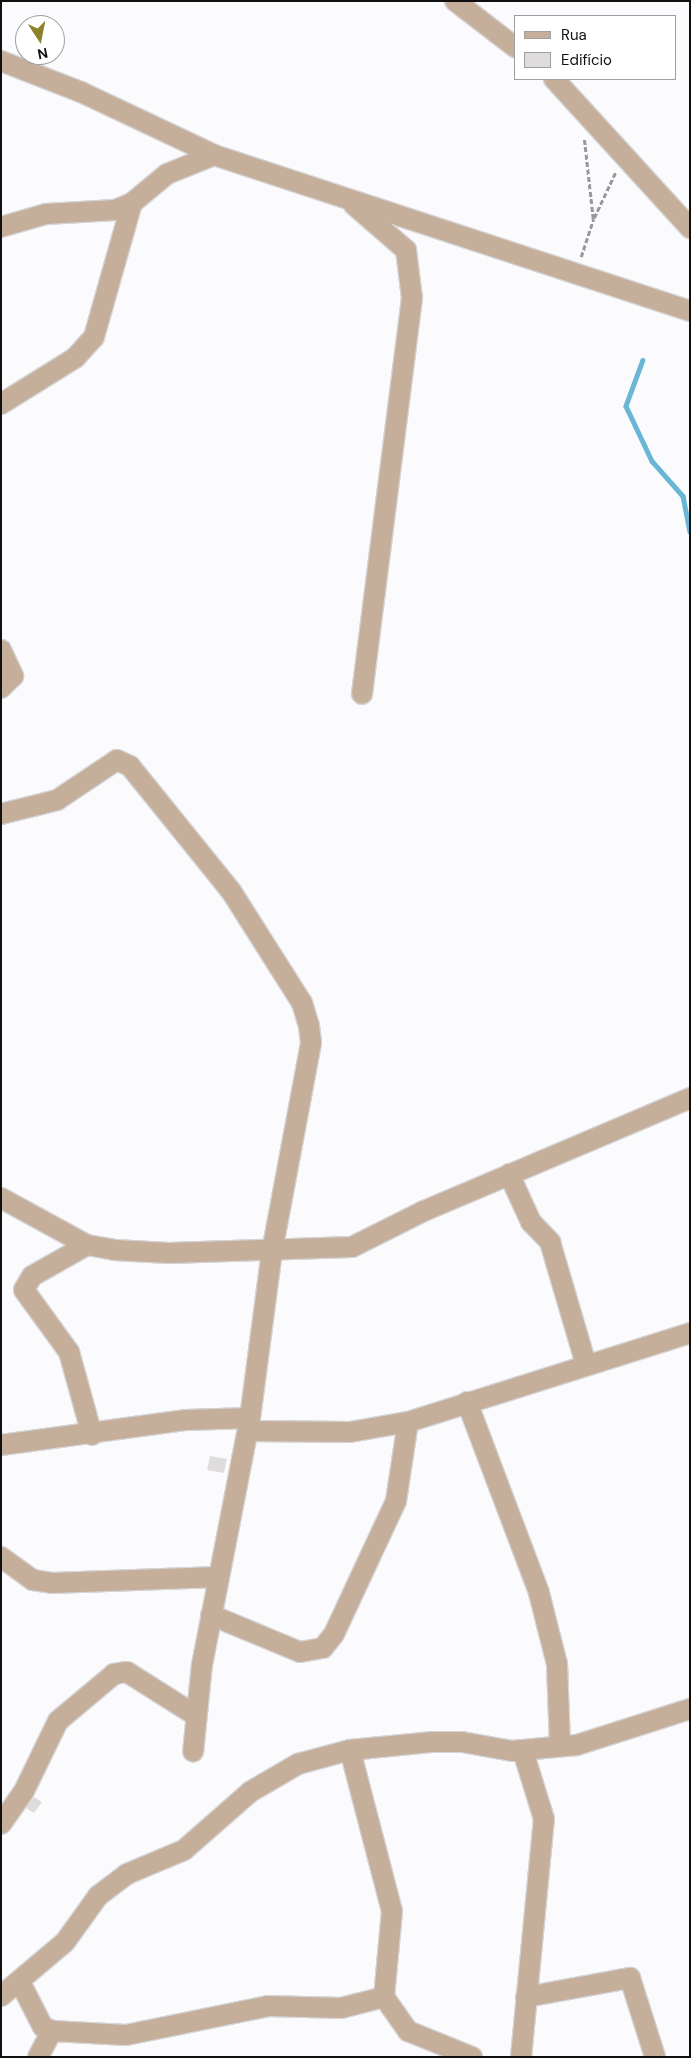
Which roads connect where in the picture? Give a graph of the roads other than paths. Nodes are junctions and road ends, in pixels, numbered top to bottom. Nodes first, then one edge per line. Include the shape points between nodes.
1 (455, 1) edge
2 (514, 46) edge
3 (1, 61) edge
4 (555, 80) edge
5 (214, 156) junction
6 (349, 201) junction
7 (132, 203) junction
8 (1, 227) edge
9 (690, 228) edge
10 (690, 311) edge
11 (1, 404) edge
12 (1, 650) edge
13 (1, 688) edge
14 (362, 694) dead end
15 (1, 814) edge
16 (690, 1098) edge
17 (510, 1174) junction
18 (1, 1198) edge
19 (87, 1245) junction
20 (272, 1251) junction
21 (690, 1333) edge
22 (586, 1364) junction
23 (467, 1402) junction
24 (408, 1422) junction
25 (249, 1424) junction
26 (92, 1435) junction
27 (1, 1446) edge
28 (1, 1557) edge
29 (218, 1577) junction
30 (211, 1615) junction
31 (690, 1709) edge
32 (195, 1715) junction
33 (560, 1745) junction
34 (350, 1750) junction
35 (522, 1751) junction
36 (193, 1752) dead end
37 (1, 1824) edge
38 (21, 1984) junction
39 (1, 1996) edge
40 (384, 1997) junction
41 (526, 1997) junction
42 (52, 2031) junction
43 (38, 2057) edge
44 (472, 2057) edge
45 (521, 2057) edge
46 (655, 2057) edge

1 - 2 street
3 - 5 street via 81,92
4 - 9 street
5 - 6 street
5 - 7 street via 167,174
6 - 10 street
6 - 14 street via 406,250 412,298
7 - 8 street via 115,210 46,214
7 - 11 street via 94,338 75,358
12 - 13 street via 13,671
15 - 20 street via 57,800 111,763 130,766 231,891 302,1003 311,1043
16 - 17 street
17 - 20 street via 352,1247
17 - 22 street via 531,1222 550,1242
18 - 19 street
19 - 20 street via 169,1253
19 - 26 street via 32,1276 24,1290 69,1352
20 - 25 street
21 - 22 street
22 - 23 street
23 - 24 street
23 - 33 street via 539,1593 557,1664
24 - 25 street via 350,1432
24 - 30 street via 396,1501 334,1634 323,1648 300,1652
25 - 26 street via 186,1420
25 - 29 street
26 - 27 street
28 - 29 street via 33,1580 52,1582
29 - 30 street
30 - 32 street
31 - 33 street via 577,1745
32 - 36 street
32 - 37 street via 127,1672 114,1674 58,1721 28,1785
33 - 35 street
34 - 35 street via 462,1742
34 - 38 street via 273,1775 184,1850 127,1874 98,1896 65,1942
34 - 40 street via 392,1911
35 - 41 street via 544,1819
38 - 39 street
38 - 42 street via 43,2027
40 - 42 street via 340,2008 268,2006 126,2034
40 - 44 street via 408,2031
41 - 45 street
41 - 46 street via 630,1978
42 - 43 street

